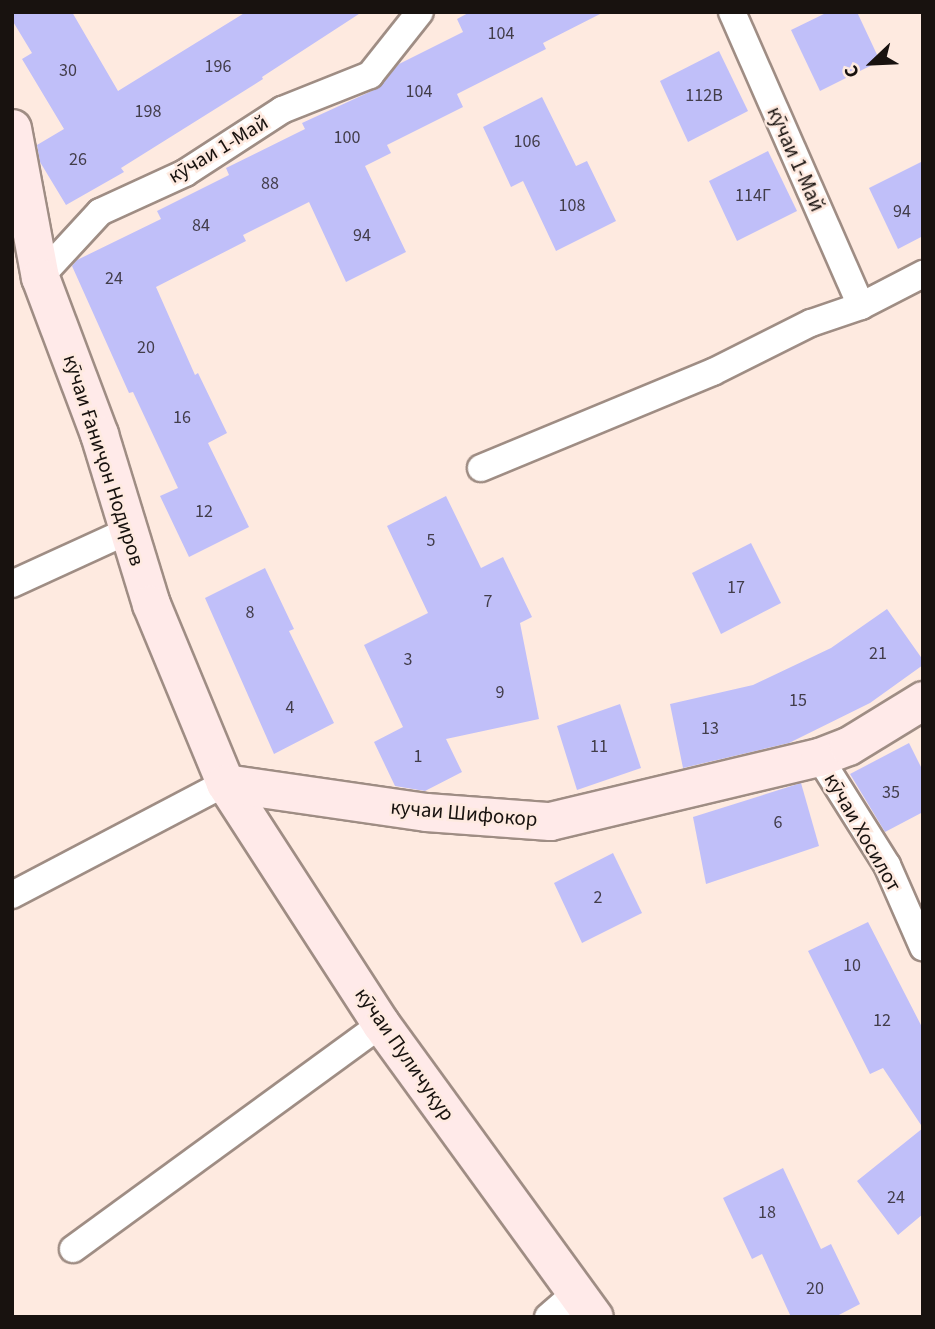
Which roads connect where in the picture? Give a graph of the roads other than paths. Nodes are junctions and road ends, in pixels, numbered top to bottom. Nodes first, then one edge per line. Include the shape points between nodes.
1 (420, 12) edge
2 (732, 12) edge
3 (12, 128) edge
4 (26, 273) edge
5 (923, 274) edge
6 (861, 306) junction
7 (481, 468) dead end
8 (128, 531) junction
9 (12, 584) edge
10 (923, 700) edge
11 (819, 757) junction
12 (225, 783) junction
13 (12, 895) edge
14 (923, 947) edge
15 (381, 1024) junction
16 (74, 1249) dead end
17 (586, 1304) edge
18 (548, 1317) edge

1 - 4 street, кӯчаи 1-Май via 370,75 282,110 185,173 100,212
2 - 6 street, кӯчаи 1-Май
3 - 4 street, кӯчаи Ғаниҷон Нодиров
4 - 8 street, кӯчаи Ғаниҷон Нодиров via 99,434
5 - 6 street
6 - 7 street via 811,323 713,372
8 - 9 street
8 - 12 street, кӯчаи Ғаниҷон Нодиров via 151,604
10 - 11 street, кучаи Шифокор via 848,746
11 - 12 street, кучаи Шифокор via 550,821 426,812
11 - 14 street, кӯчаи Хосилот via 887,865
12 - 13 street
12 - 15 street, кӯчаи Пуличуқур
15 - 16 street
15 - 17 street, кӯчаи Пуличуқур
17 - 18 street

